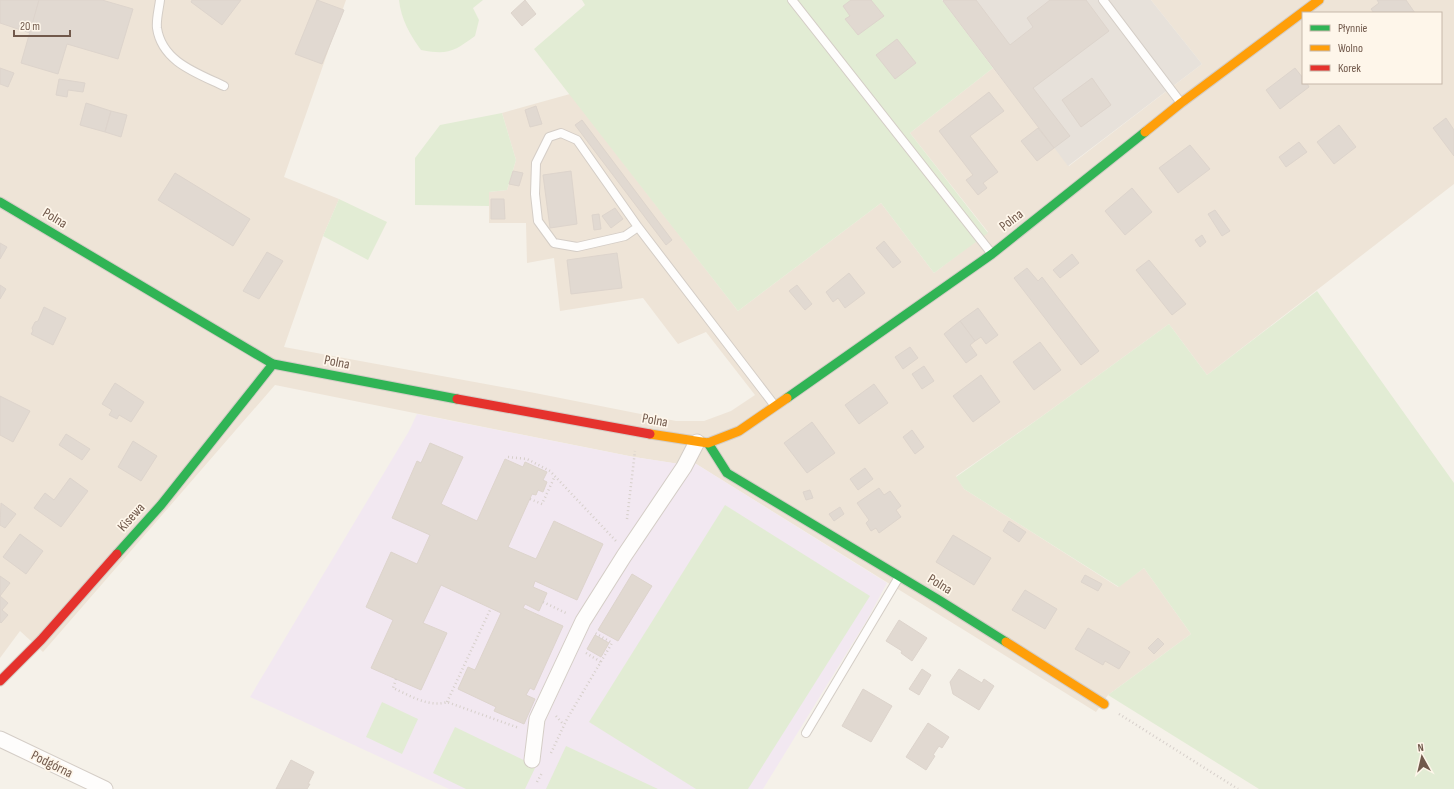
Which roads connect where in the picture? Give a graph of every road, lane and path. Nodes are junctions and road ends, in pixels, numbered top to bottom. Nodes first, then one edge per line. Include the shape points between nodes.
1 (160, 0) edge
2 (792, 0) edge
3 (1103, 0) edge
4 (1319, 0) edge
5 (1303, 12) edge
6 (1302, 13) edge
7 (224, 86) dead end
8 (1182, 103) junction
9 (0, 202) edge
10 (638, 227) junction
11 (992, 254) junction
12 (273, 364) junction
13 (776, 407) junction
14 (702, 442) junction
15 (636, 444) dead end
16 (508, 457) dead end
17 (555, 476) junction
18 (530, 499) dead end
19 (627, 520) dead end
20 (627, 552) junction
21 (900, 576) junction
22 (543, 602) dead end
23 (491, 608) dead end
24 (582, 623) junction
25 (396, 679) dead end
26 (0, 681) edge
27 (447, 702) junction
28 (1104, 704) joint
29 (806, 733) dead end
30 (535, 734) junction
31 (0, 739) edge
32 (548, 759) dead end
33 (532, 760) dead end
34 (542, 771) dead end
35 (538, 782) dead end
36 (105, 789) edge
37 (1238, 789) edge

1 - 7 lane via 157,26 161,44 172,58 186,68
2 - 11 lane
3 - 8 lane
4 - 5 street, Polna
6 - 8 street, Polna
8 - 11 street, Polna
9 - 12 street, Polna
10 - 10 lane via 577,140 561,133 550,137 536,163 535,194 538,221 554,243 577,247 625,236
10 - 13 lane
11 - 13 street, Polna
12 - 14 street, Polna via 523,412
12 - 26 street, Kisewa via 161,505 41,640
13 - 14 street, Polna via 739,431
14 - 20 street
14 - 21 street, Polna via 727,473
15 - 19 path
16 - 17 path via 527,459
17 - 18 path via 542,504
17 - 20 path
20 - 24 street
21 - 28 street, Polna
21 - 29 lane
22 - 24 path
23 - 27 path
24 - 30 street via 537,719
24 - 32 path via 612,643 567,719
25 - 27 path via 393,688 424,702
27 - 30 path
28 - 37 path
30 - 33 street
31 - 36 street, Podgórna
34 - 35 path

